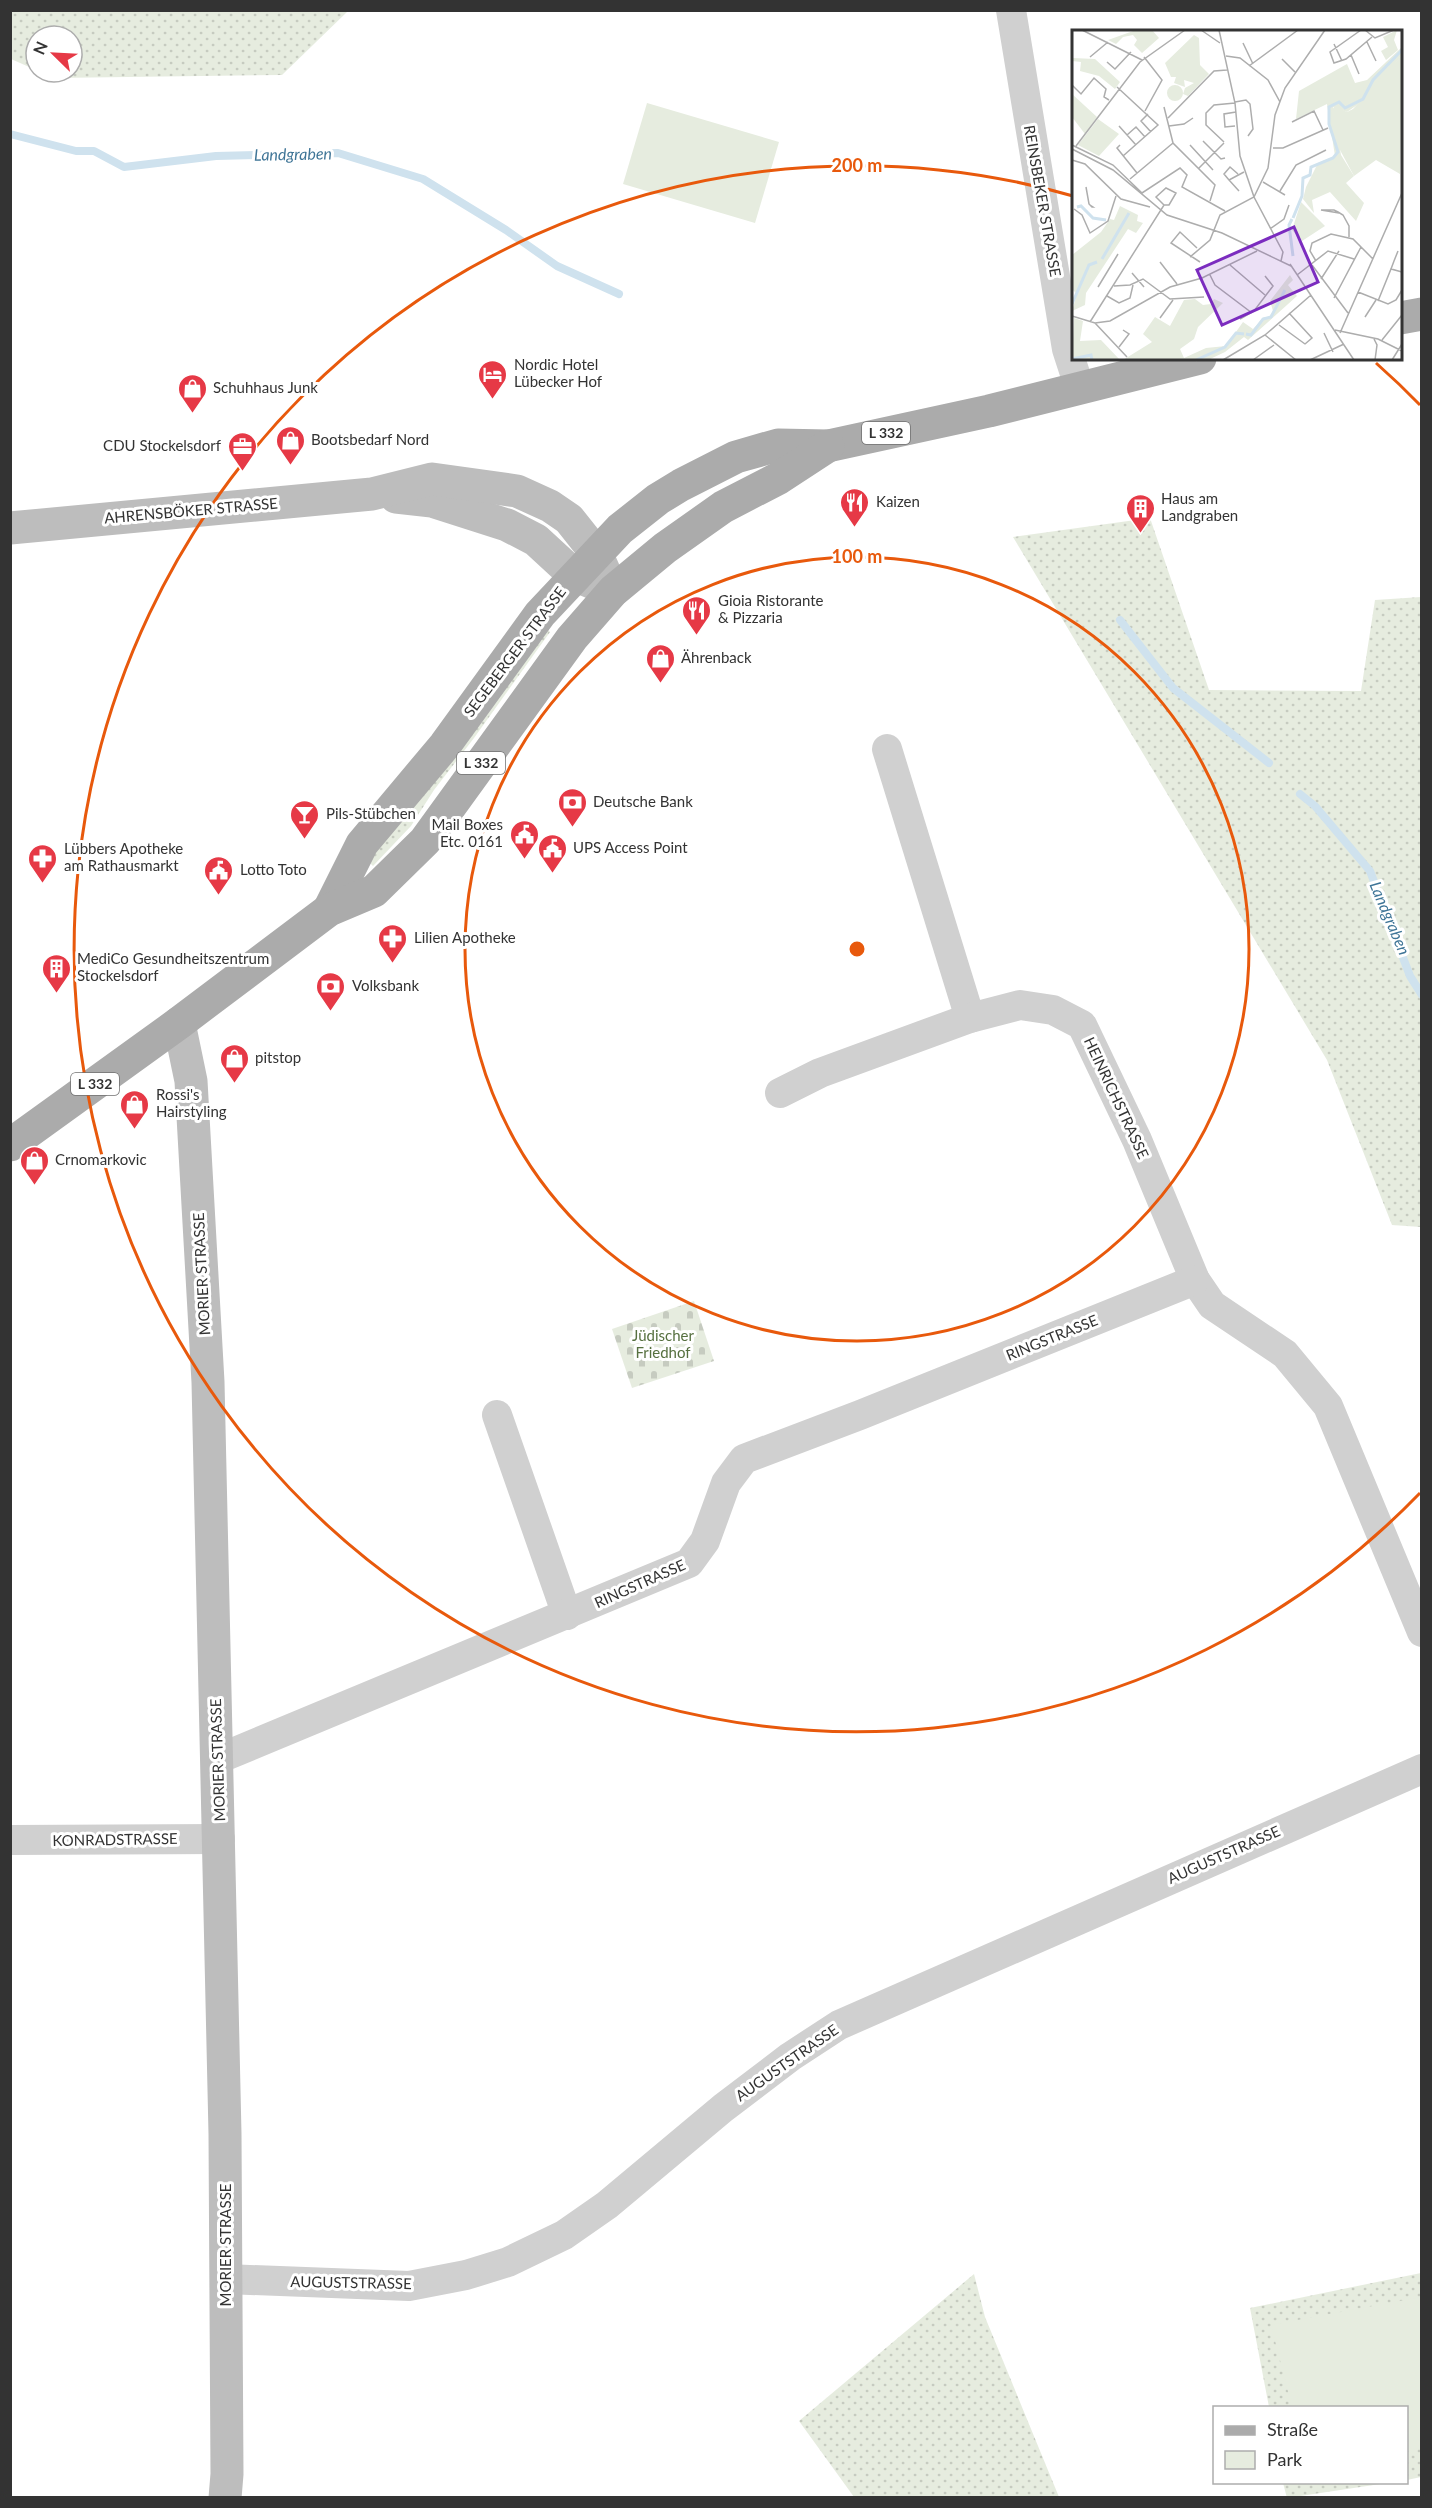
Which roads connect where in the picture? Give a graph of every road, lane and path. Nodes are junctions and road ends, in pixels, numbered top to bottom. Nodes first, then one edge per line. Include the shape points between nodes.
1 (1011, 10) edge
2 (1422, 314) edge
3 (1402, 318) edge
4 (1192, 360) edge
5 (1080, 389) junction
6 (828, 446) junction
7 (10, 528) edge
8 (585, 564) junction
9 (613, 591) junction
10 (887, 749) dead end
11 (329, 910) junction
12 (969, 1018) junction
13 (179, 1023) junction
14 (780, 1093) dead end
15 (10, 1145) edge
16 (1195, 1280) junction
17 (498, 1414) dead end
18 (567, 1616) junction
19 (1422, 1632) edge
20 (218, 1759) junction
21 (1422, 1769) edge
22 (220, 1839) junction
23 (10, 1840) edge
24 (226, 2279) junction
25 (225, 2498) edge

1 - 5 street, REINSBEKER STRASSE via 1067,349
2 - 3 main road
4 - 5 main road, L 332
5 - 6 main road, SEGEBERGER STRASSE / L 332
6 - 8 main road, SEGEBERGER STRASSE / L 332 via 778,445 736,457 658,499
6 - 9 main road, SEGEBERGER STRASSE / L 332 via 779,478 723,507
7 - 8 main road, AHRENSBÖKER STRASSE via 372,494 432,501 507,525
8 - 9 main road, AHRENSBÖKER STRASSE
8 - 11 main road, SEGEBERGER STRASSE / L 332 via 540,614 445,745 363,844
9 - 11 main road, SEGEBERGER STRASSE / L 332 via 568,643 425,841 374,891
10 - 12 street
11 - 13 main road, SEGEBERGER STRASSE / L 332
12 - 14 street, HEINRICHSTRASSE via 820,1073
12 - 16 street, HEINRICHSTRASSE via 1020,1005 1053,1010 1082,1025 1137,1140
13 - 15 main road, SEGEBERGER STRASSE / L 332
13 - 20 main road, MORIER STRASSE via 190,1081 208,1371
16 - 18 street, RINGSTRASSE via 744,1459 726,1484 705,1541 689,1563
16 - 19 street via 1212,1305 1285,1354 1328,1406
17 - 18 street
18 - 20 street, RINGSTRASSE
20 - 22 main road, MORIER STRASSE
21 - 24 street, AUGUSTSTRASSE via 839,2025 790,2056 607,2205 564,2235 508,2262 409,2286
22 - 23 street, KONRADSTRASSE
22 - 24 main road, MORIER STRASSE
24 - 25 main road, MORIER STRASSE

